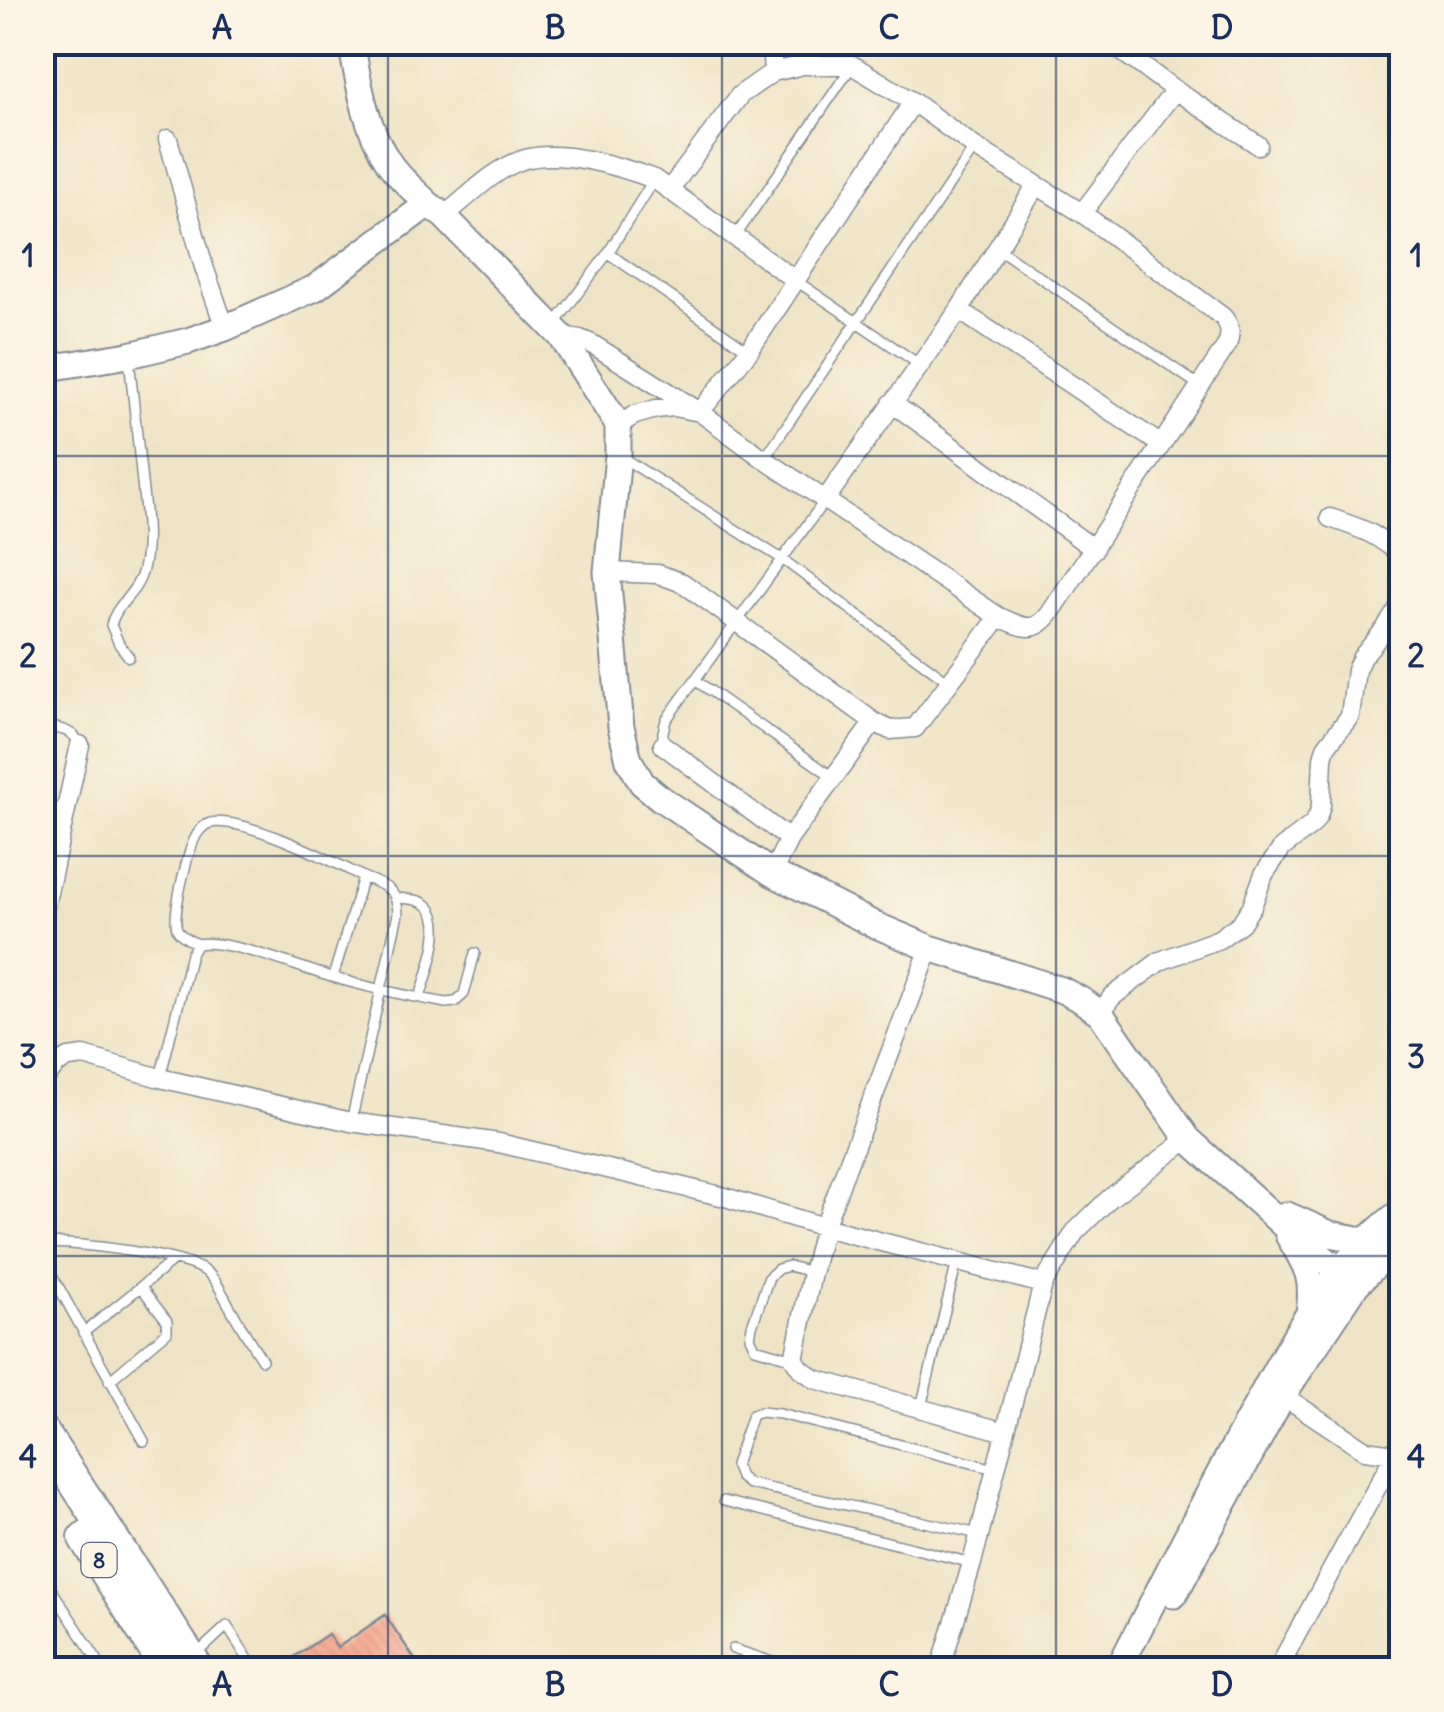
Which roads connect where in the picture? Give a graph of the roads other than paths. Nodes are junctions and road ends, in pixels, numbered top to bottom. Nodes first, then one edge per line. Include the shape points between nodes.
1 (351, 42) edge
2 (770, 42) edge
3 (1109, 42) edge
4 (852, 66) junction
5 (772, 72) junction
6 (1175, 90) junction
7 (912, 102) junction
8 (168, 139) dead end
9 (975, 146) junction
10 (1258, 146) dead end
11 (662, 184) junction
12 (1036, 186) junction
13 (436, 210) junction
14 (1082, 214) junction
15 (735, 237) junction
16 (998, 248) junction
17 (608, 253) junction
18 (795, 280) junction
19 (959, 310) junction
20 (856, 320) junction
21 (225, 328) junction
22 (557, 331) junction
23 (749, 351) junction
24 (129, 355) junction
25 (920, 365) junction
26 (42, 369) edge
27 (1200, 386) junction
28 (892, 403) junction
29 (700, 412) junction
30 (618, 425) junction
31 (1160, 444) junction
32 (618, 454) junction
33 (764, 459) junction
34 (825, 500) junction
35 (1330, 518) dead end
36 (1094, 549) junction
37 (1402, 557) edge
38 (782, 559) junction
39 (607, 572) junction
40 (1402, 602) edge
41 (999, 617) junction
42 (736, 621) junction
43 (1393, 633) edge
44 (129, 657) dead end
45 (696, 680) junction
46 (950, 683) junction
47 (874, 722) junction
48 (42, 724) edge
49 (80, 745) joint
50 (663, 745) joint
51 (833, 777) junction
52 (42, 809) edge
53 (64, 815) junction
54 (790, 839) junction
55 (772, 873) junction
56 (364, 876) junction
57 (398, 898) junction
58 (45, 899) edge
59 (42, 920) edge
60 (196, 944) junction
61 (930, 948) junction
62 (475, 953) dead end
63 (333, 978) junction
64 (381, 990) junction
65 (420, 998) junction
66 (1100, 1013) junction
67 (160, 1078) junction
68 (42, 1082) edge
69 (351, 1122) junction
70 (1188, 1139) junction
71 (1256, 1199) junction
72 (1402, 1211) edge
73 (1281, 1223) junction
74 (824, 1227) junction
75 (1402, 1239) edge
76 (1368, 1241) junction
77 (42, 1244) edge
78 (42, 1257) edge
79 (174, 1260) junction
80 (958, 1262) junction
81 (812, 1273) junction
82 (1348, 1277) junction
83 (1043, 1284) junction
84 (140, 1287) junction
85 (1309, 1314) junction
86 (83, 1333) junction
87 (794, 1359) junction
88 (262, 1360) dead end
89 (109, 1380) junction
90 (1275, 1390) junction
91 (920, 1410) junction
92 (42, 1432) edge
93 (1004, 1432) junction
94 (144, 1440) dead end
95 (1398, 1456) edge
96 (995, 1468) junction
97 (42, 1470) edge
98 (724, 1501) dead end
99 (979, 1534) junction
100 (972, 1563) junction
101 (42, 1574) edge
102 (733, 1649) dead end
103 (1281, 1664) edge
104 (174, 1665) edge
105 (781, 1666) edge
106 (104, 1670) edge
107 (256, 1670) edge
108 (797, 1670) edge
109 (940, 1670) edge
110 (1118, 1670) edge
111 (1134, 1670) edge
112 (1327, 1670) edge

1 - 13 main road via 375,137 391,166
2 - 5 street
3 - 6 street
4 - 5 street
4 - 7 street
4 - 15 lane
5 - 11 street via 740,95
6 - 10 street
6 - 14 street
7 - 9 street
7 - 18 street
8 - 21 street
9 - 12 street
9 - 20 lane
11 - 13 street via 636,172 544,156 520,160
11 - 15 street
11 - 17 lane
12 - 14 street
12 - 16 street
13 - 21 main road via 314,288
13 - 22 main road
14 - 27 street via 1229,324 1228,345
15 - 18 street
16 - 19 street
16 - 27 lane
17 - 22 lane
17 - 23 lane
18 - 20 lane
18 - 23 street
19 - 25 street
19 - 31 street
20 - 25 lane
20 - 33 lane
21 - 24 main road
22 - 29 street via 592,344
22 - 30 main road
23 - 29 street
24 - 26 main road
24 - 44 lane via 145,554 136,587 111,624
25 - 28 street
27 - 31 street
28 - 34 street
28 - 36 street
29 - 30 street via 656,409
29 - 33 street
30 - 32 main road
31 - 36 street
32 - 38 lane
32 - 39 main road
33 - 34 street
34 - 38 lane
34 - 41 street
35 - 37 street via 1370,532
36 - 41 street via 1041,624 1025,628
38 - 42 lane
38 - 46 lane
39 - 42 street via 683,582
39 - 55 main road via 629,760 660,798
40 - 43 street
41 - 46 street
42 - 45 lane
42 - 47 street
43 - 66 street via 1362,656 1356,670 1350,716 1323,758 1318,816 1282,848 1241,923 1160,962
45 - 50 lane via 666,720
45 - 51 lane
46 - 47 street via 915,728 890,730
47 - 51 street
48 - 49 lane via 71,732
49 - 53 street
50 - 54 street
51 - 54 street
52 - 53 street
53 - 58 street
54 - 55 street
55 - 61 main road
56 - 57 lane
56 - 60 lane via 288,841 210,824 194,840 175,920 178,932
56 - 63 lane
57 - 64 lane
57 - 65 lane via 418,900 436,922
58 - 59 street
60 - 63 lane via 230,946
60 - 67 lane
61 - 66 main road via 1062,990
61 - 74 street
62 - 65 lane via 464,994 455,1002
63 - 64 lane
64 - 65 lane
64 - 69 lane
66 - 70 main road
67 - 68 street via 84,1056 58,1064
67 - 69 street
69 - 74 street via 499,1144
70 - 71 main road
70 - 83 street via 1110,1198 1076,1232
71 - 73 main road
71 - 76 main road via 1330,1234
72 - 76 main road
73 - 82 main road
73 - 85 main road via 1310,1273
74 - 80 street
74 - 81 street
75 - 82 main road
76 - 82 main road
77 - 79 lane
78 - 86 lane
79 - 84 lane
79 - 88 lane via 212,1276
80 - 83 street
80 - 91 lane
81 - 87 street
81 - 87 lane via 778,1269 752,1326 755,1348
82 - 85 main road
82 - 90 main road
83 - 93 street
84 - 86 lane
84 - 89 lane via 167,1321 167,1332
85 - 90 main road
86 - 89 lane
87 - 91 street via 814,1379
89 - 94 lane
90 - 95 street via 1365,1450
90 - 110 main road via 1192,1523
90 - 111 main road
91 - 93 street
92 - 104 highway
93 - 96 street
95 - 103 street
96 - 99 street
96 - 99 lane via 760,1412 752,1416 734,1464 749,1484
97 - 104 highway, 8
98 - 100 lane
99 - 100 street
100 - 109 street
101 - 106 lane
102 - 105 lane
103 - 112 lane
104 - 107 lane via 227,1626
105 - 108 lane

